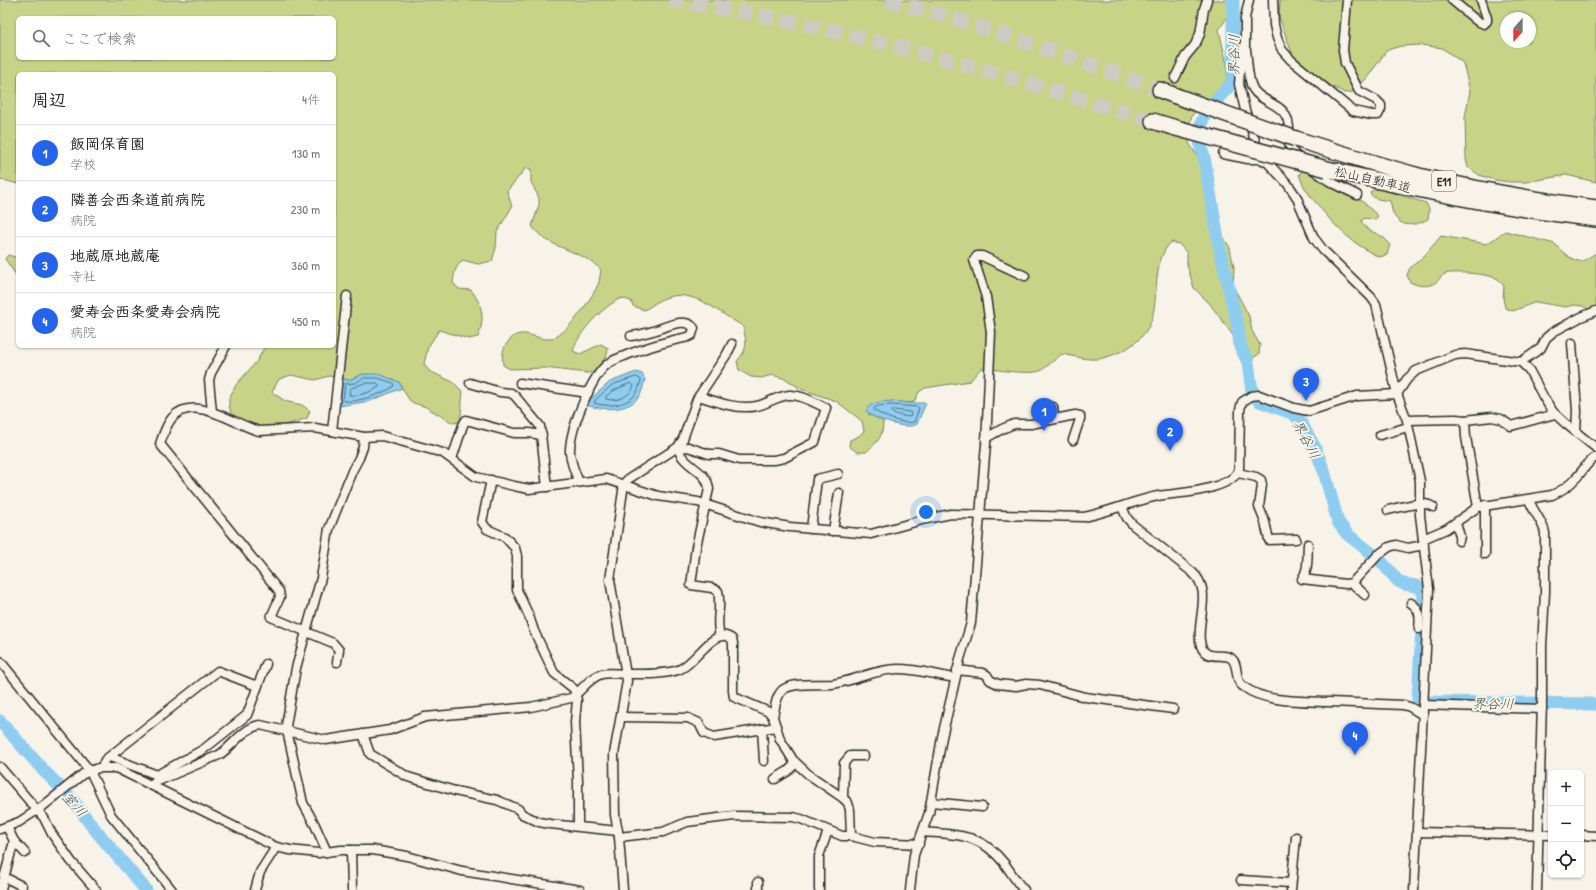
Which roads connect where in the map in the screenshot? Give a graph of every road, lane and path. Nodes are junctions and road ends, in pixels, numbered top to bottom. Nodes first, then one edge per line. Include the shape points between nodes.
1 (1207, 0) edge
2 (1249, 0) edge
3 (1273, 0) edge
4 (1347, 0) edge
5 (1452, 0) edge
6 (1481, 0) edge
7 (1245, 45) junction
8 (1175, 78) dead end
9 (1160, 90) tunnel mouth
10 (1154, 121) tunnel mouth
11 (1223, 154) dead end
12 (1261, 159) junction
13 (1357, 195) dead end
14 (1596, 208) edge
15 (1596, 219) edge
16 (1025, 276) dead end
17 (347, 296) dead end
18 (1596, 311) edge
19 (631, 336) dead end
20 (732, 344) dead end
21 (1572, 344) dead end
22 (225, 348) edge
23 (1521, 362) junction
24 (470, 383) dead end
25 (520, 383) dead end
26 (588, 393) junction
27 (1397, 394) junction
28 (699, 396) junction
29 (1053, 406) dead end
30 (212, 412) junction
31 (1555, 414) junction
32 (1054, 419) junction
33 (1465, 420) junction
34 (1408, 423) junction
35 (332, 431) junction
36 (1576, 432) junction
37 (542, 435) junction
38 (1380, 436) dead end
39 (364, 437) junction
40 (986, 438) junction
41 (1073, 440) dead end
42 (679, 447) junction
43 (1596, 448) edge
44 (1596, 457) edge
45 (452, 459) junction
46 (1238, 473) junction
47 (838, 474) dead end
48 (491, 480) junction
49 (579, 482) junction
50 (624, 484) junction
51 (547, 486) junction
52 (840, 493) dead end
53 (1529, 499) junction
54 (705, 504) junction
55 (1421, 504) junction
56 (1482, 506) junction
57 (1122, 507) junction
58 (1433, 507) dead end
59 (1388, 510) dead end
60 (979, 515) junction
61 (1456, 522) junction
62 (811, 529) junction
63 (833, 531) junction
64 (1296, 540) dead end
65 (1459, 541) dead end
66 (1423, 542) junction
67 (1308, 544) dead end
68 (1485, 554) dead end
69 (1352, 583) junction
70 (1365, 595) dead end
71 (1411, 603) dead end
72 (1423, 611) junction
73 (1419, 629) dead end
74 (307, 631) junction
75 (720, 636) junction
76 (0, 661) edge
77 (337, 662) dead end
78 (266, 664) dead end
79 (626, 674) junction
80 (956, 674) junction
81 (257, 686) junction
82 (576, 694) junction
83 (1423, 702) junction
84 (1542, 705) junction
85 (1173, 709) dead end
86 (1423, 715) junction
87 (773, 717) junction
88 (621, 718) junction
89 (776, 727) junction
90 (762, 729) junction
91 (287, 732) junction
92 (363, 734) junction
93 (864, 756) dead end
94 (110, 757) junction
95 (764, 761) dead end
96 (796, 763) junction
97 (0, 767) edge
98 (102, 767) junction
99 (87, 773) junction
100 (775, 778) dead end
101 (151, 784) junction
102 (843, 798) junction
103 (931, 802) junction
104 (982, 807) dead end
105 (39, 809) junction
106 (578, 826) junction
107 (4, 828) edge
108 (828, 831) junction
109 (923, 832) junction
110 (1417, 832) junction
111 (619, 834) junction
112 (1539, 834) junction
113 (1548, 834) edge
114 (1584, 835) edge
115 (851, 836) junction
116 (1596, 836) edge
117 (1296, 837) dead end
118 (14, 841) junction
119 (919, 844) junction
120 (276, 847) junction
121 (351, 850) junction
122 (327, 852) junction
123 (25, 853) dead end
124 (4, 877) junction
125 (1241, 880) dead end
126 (22, 886) dead end
127 (1291, 887) edge
128 (1, 889) edge
129 (96, 890) edge
130 (172, 890) edge
131 (255, 890) edge
132 (352, 890) edge
133 (580, 890) edge
134 (623, 890) edge
135 (819, 890) edge
136 (910, 890) edge
137 (1024, 890) edge
138 (1414, 890) edge
139 (1537, 890) edge

1 - 8 street via 1200,34
2 - 7 street via 1245,18
3 - 4 street via 1277,38 1282,50 1291,60 1354,111 1378,114 1381,105 1359,91 1345,62 1343,50
5 - 6 street via 1484,24 1487,18
7 - 12 street via 1239,84
7 - 13 street via 1253,89 1286,115 1289,122 1289,147 1292,152 1329,181
9 - 14 highway, 松山自動車道 / E11, bridge via 1296,139 1420,176
10 - 15 highway, 松山自動車道 / E11, bridge via 1390,184 1508,207
11 - 12 street
12 - 27 street via 1287,183 1296,196 1314,238 1323,250 1376,304
16 - 40 street via 982,256 977,256 974,260 986,297 991,332
17 - 35 street
18 - 23 street via 1553,332 1541,348
19 - 26 street via 677,324 685,323 694,328 692,335 688,337 647,348 608,364
20 - 28 street
21 - 36 street
22 - 30 street via 209,380
23 - 27 street via 1465,354 1455,355 1416,371
23 - 31 street via 1529,370
24 - 37 street via 511,393 540,426
25 - 26 street
26 - 49 street via 570,440 571,463
27 - 34 street
27 - 46 street via 1357,396 1309,411 1259,396 1246,398 1240,410
28 - 42 street
28 - 42 street via 731,406 746,407 758,406 789,395 799,396 826,408 815,442 784,458 739,460
29 - 32 street
30 - 35 street via 259,431 315,428
30 - 74 street via 192,408 173,417 160,444 280,591 271,617
31 - 33 street via 1510,426 1501,419 1492,417
31 - 36 street
32 - 40 street via 1031,424 1014,424
32 - 41 street via 1080,416
33 - 34 street
33 - 56 street via 1466,437
34 - 38 street
34 - 55 street via 1420,481
35 - 39 street
36 - 43 street
37 - 45 street via 514,433 466,420 462,425
37 - 51 street
39 - 45 street via 382,436 442,453
39 - 74 street via 360,458 352,471 329,529 321,578
40 - 60 street
42 - 50 street
42 - 54 street via 681,456 703,475 708,483
44 - 53 street via 1587,463 1567,487 1552,495
45 - 48 street via 476,477
46 - 57 street via 1232,479 1213,488 1157,497
46 - 64 street via 1260,480 1262,485 1259,507 1269,540
47 - 62 street via 817,479
48 - 51 street via 529,489
48 - 82 street via 482,522 486,529 505,537 515,548 517,590 534,631 554,673 574,689
49 - 50 street via 606,479
49 - 51 street
50 - 54 street via 658,496
50 - 79 street via 610,580
52 - 63 street
53 - 56 street
53 - 84 street via 1545,533
54 - 62 street via 760,522
54 - 75 street via 691,585 718,591 717,628
55 - 58 street
55 - 59 street
55 - 66 street
56 - 61 street
56 - 68 street
57 - 60 street via 1084,517
57 - 86 street via 1133,525 1199,580 1203,600 1200,643 1207,653 1232,659 1237,680 1242,686 1267,697 1403,705 1410,706
60 - 63 street via 951,514 871,534
60 - 80 street via 971,623
61 - 65 street
61 - 66 street via 1432,534
62 - 63 street
66 - 69 street via 1408,548 1396,545 1390,547 1376,556
66 - 72 street via 1429,589
67 - 69 street via 1305,576 1302,580
69 - 70 street
71 - 72 street
72 - 73 street
72 - 83 street
74 - 77 street via 333,643 339,650
74 - 91 street via 291,690
75 - 79 street via 678,670
75 - 87 street via 725,635 732,639 733,643 734,697 769,712
76 - 99 street
78 - 81 street
79 - 82 street via 602,674 587,683
79 - 88 street
80 - 85 street via 983,673 998,684 1040,685 1085,697
80 - 87 street via 898,669 833,684 790,686 782,690
80 - 103 street
81 - 94 street via 218,671
81 - 94 street via 247,714 204,749 157,775
82 - 92 street via 566,700 531,707 425,717 390,730
82 - 106 street
83 - 84 street
83 - 86 street
84 - 112 street
86 - 110 street
87 - 89 street
88 - 90 street via 688,718 699,722 704,733 714,737
88 - 111 street via 614,754 615,815
89 - 90 street
89 - 96 street via 780,739
90 - 95 street
91 - 92 street via 326,740
91 - 101 street via 260,725 253,726 219,755
91 - 122 street via 303,803
92 - 106 street via 370,754 408,777 454,791 497,800 539,822
93 - 102 street via 850,756 845,760
94 - 98 street via 105,760
96 - 100 street
96 - 102 street
97 - 105 street
98 - 99 street
98 - 101 street via 116,768
99 - 105 street
99 - 130 street via 111,815
101 - 120 street
102 - 115 street via 850,810
103 - 104 street
103 - 109 street
105 - 107 street
105 - 129 street via 52,834
106 - 111 street
107 - 118 street
108 - 111 street via 793,817 734,816 687,822 663,832
108 - 115 street
108 - 135 street via 820,856
109 - 119 street
109 - 137 street via 965,836 978,840 997,855
110 - 112 street
110 - 138 street
111 - 134 street
112 - 113 street
112 - 139 street
114 - 116 street
115 - 119 street via 875,842
117 - 127 street
118 - 123 street
118 - 124 street
119 - 136 street via 914,855
120 - 122 street
120 - 131 street via 260,872
121 - 122 street
121 - 132 street
121 - 133 street via 373,850 462,871
124 - 126 street
124 - 128 street
125 - 127 street

